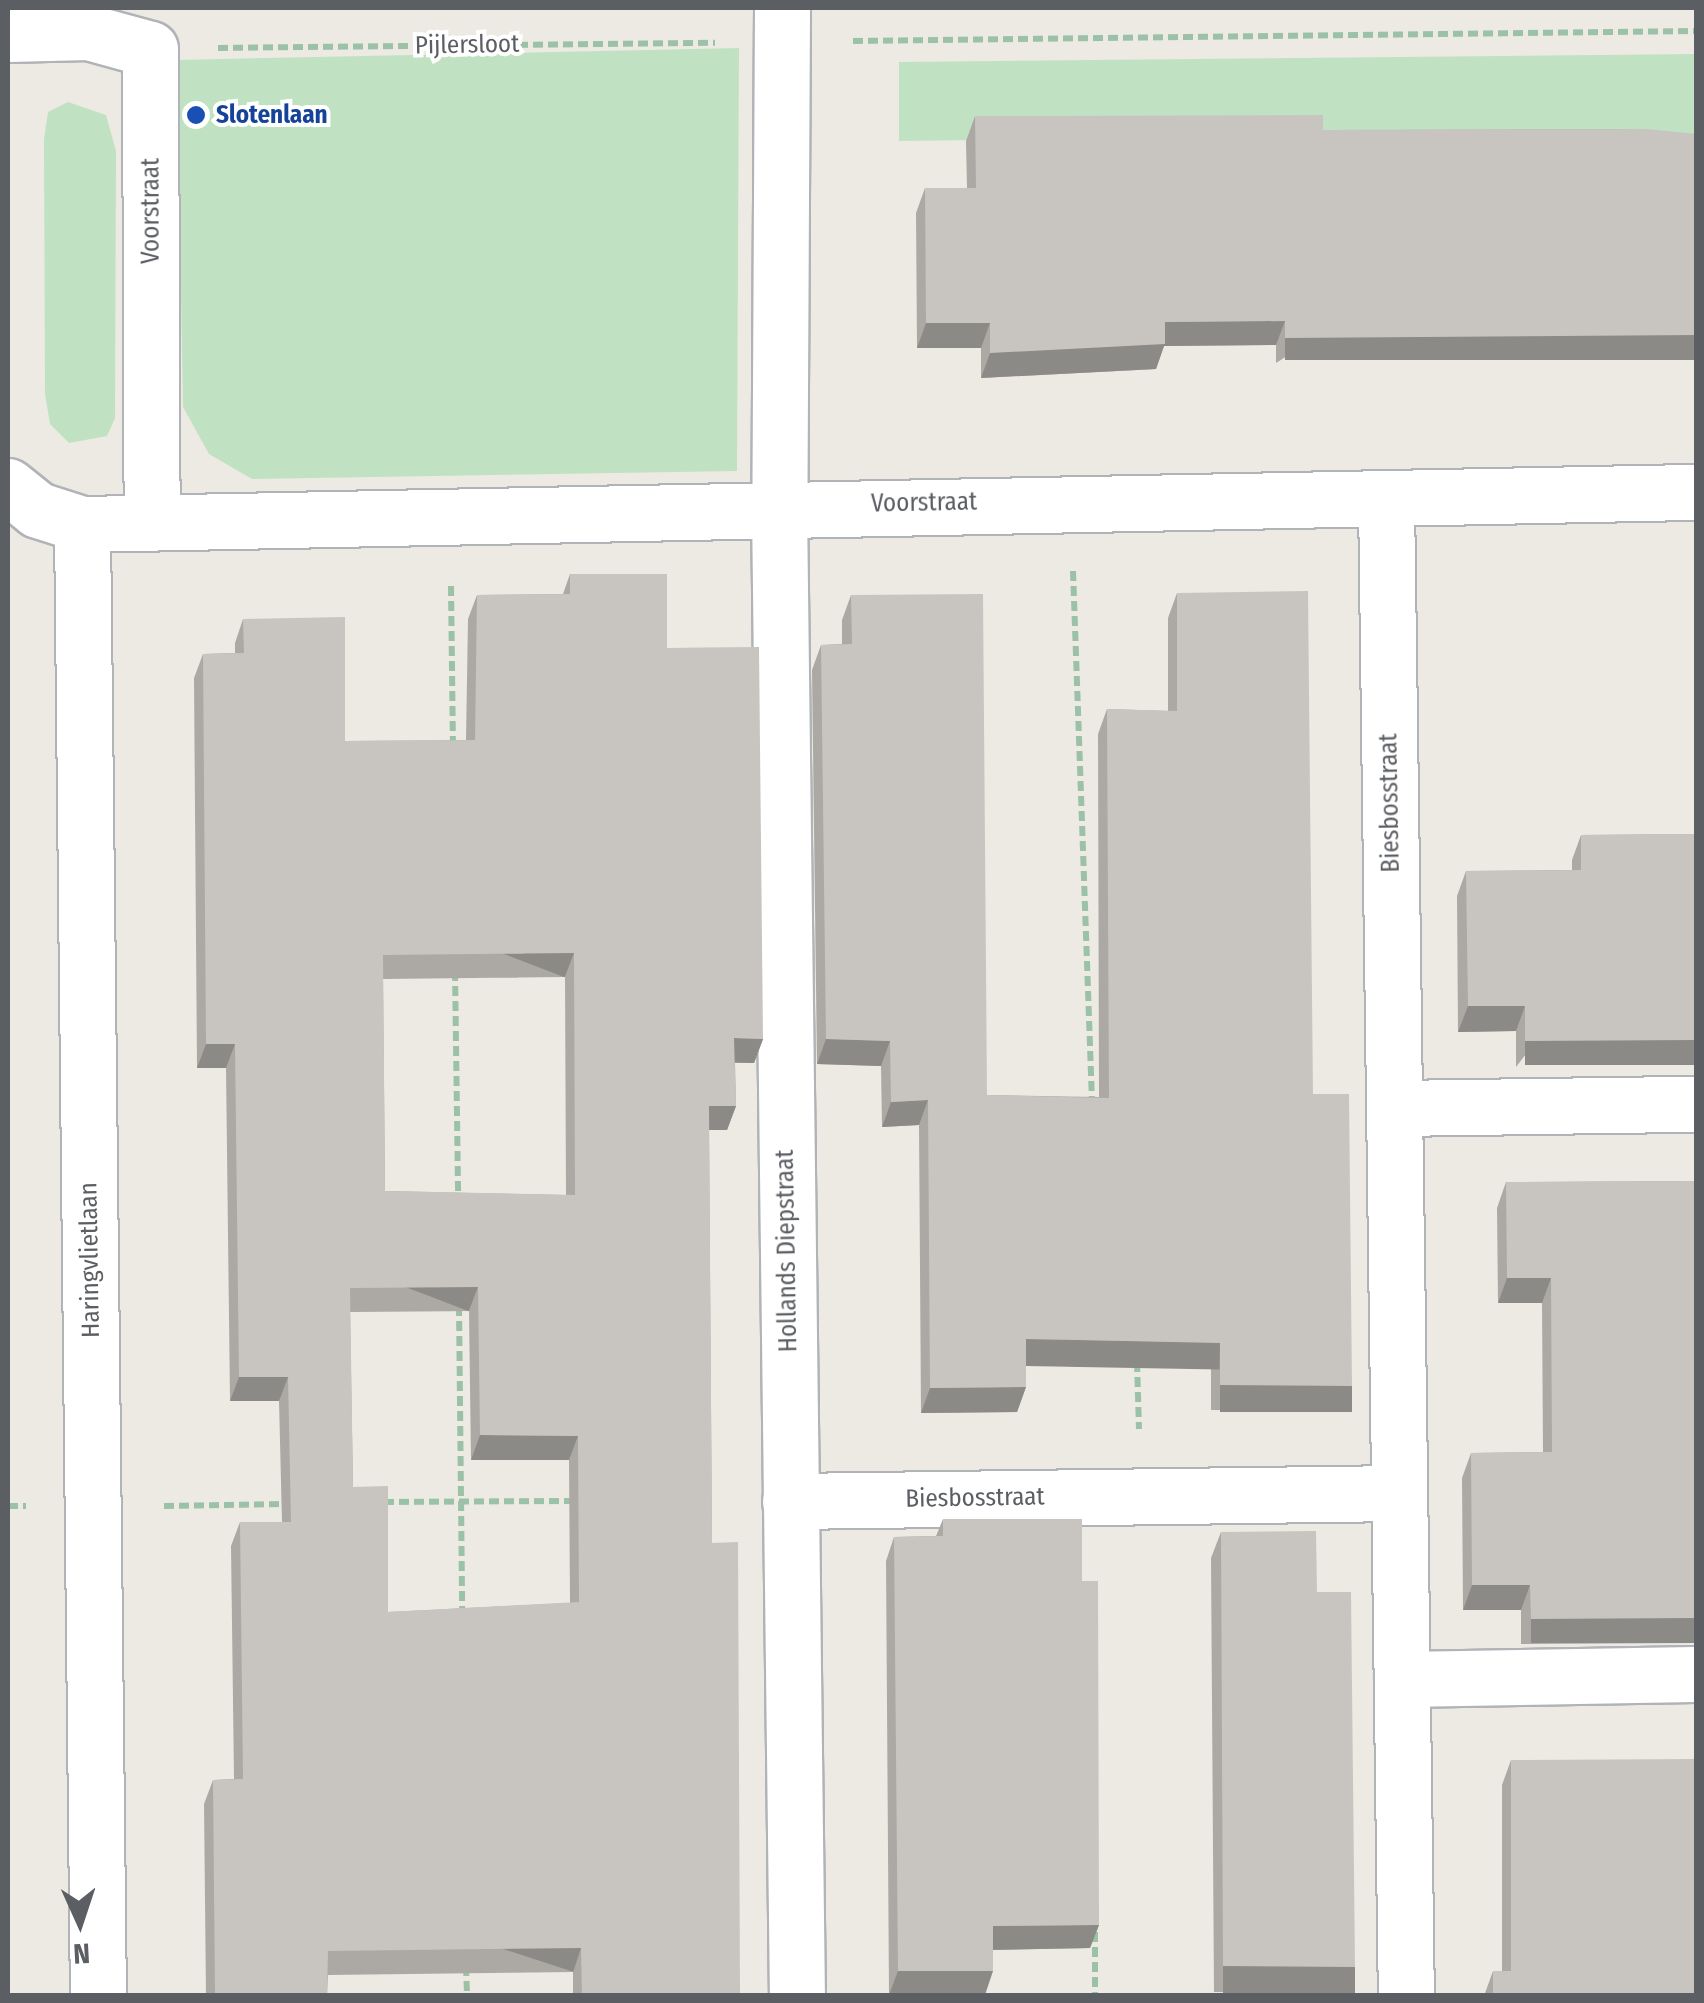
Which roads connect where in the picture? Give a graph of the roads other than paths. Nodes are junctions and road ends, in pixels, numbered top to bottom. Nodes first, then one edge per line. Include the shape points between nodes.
1 (88, 20) edge
2 (783, 25) edge
3 (8, 34) edge
4 (8, 486) edge
5 (1696, 492) edge
6 (1386, 498) junction
7 (779, 506) junction
8 (152, 517) junction
9 (82, 524) junction
10 (1696, 1104) edge
11 (1394, 1108) junction
12 (1399, 1493) junction
13 (790, 1501) junction
14 (1696, 1674) edge
15 (1402, 1678) junction
16 (98, 1996) edge
17 (797, 1996) edge
18 (1406, 1996) edge

1 - 3 street
1 - 8 street, Voorstraat via 150,48
2 - 7 street
4 - 9 street, Voorstraat via 38,510
5 - 6 street, Voorstraat
6 - 7 street, Voorstraat
6 - 11 street, Biesbosstraat
7 - 8 street, Voorstraat
7 - 13 street, Hollands Diepstraat
8 - 9 street, Voorstraat
9 - 16 street, Haringvlietlaan
10 - 11 street
11 - 12 street, Biesbosstraat
12 - 13 street, Biesbosstraat
12 - 15 street, Biesbosstraat
13 - 17 street, Hollands Diepstraat
14 - 15 street
15 - 18 street, Biesbosstraat

